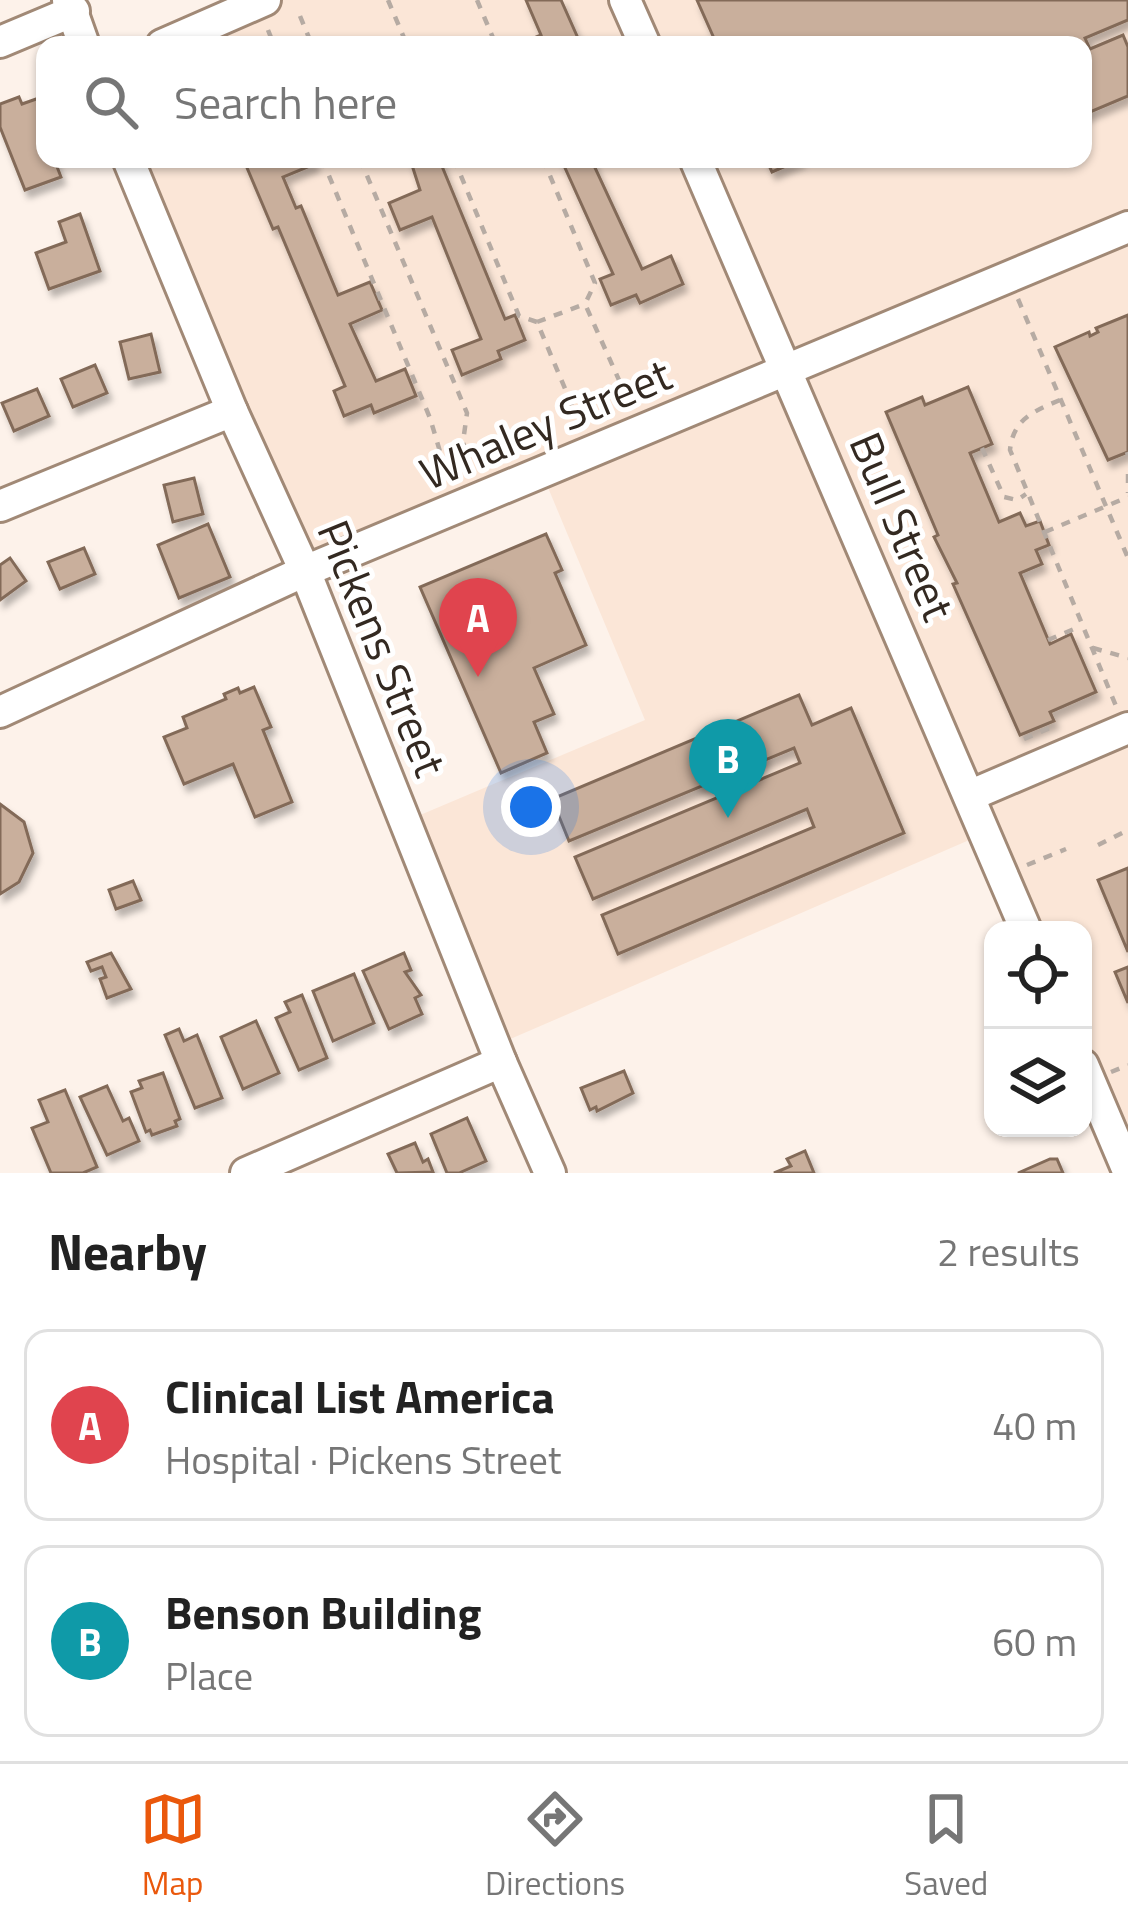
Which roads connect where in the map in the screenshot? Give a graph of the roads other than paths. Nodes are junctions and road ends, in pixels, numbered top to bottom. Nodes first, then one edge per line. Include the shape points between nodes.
1 (625, 0) edge
2 (71, 6) edge
3 (266, 15) edge
4 (81, 36) edge
5 (193, 36) edge
6 (641, 36) edge
7 (0, 42) edge
8 (132, 168) edge
9 (698, 168) edge
10 (1128, 227) edge
11 (788, 371) junction
12 (232, 411) junction
13 (0, 506) edge
14 (305, 571) junction
15 (0, 712) edge
16 (1127, 728) edge
17 (969, 796) junction
18 (1022, 921) edge
19 (501, 1062) junction
20 (1092, 1086) edge
21 (1128, 1171) edge
22 (246, 1173) edge
23 (550, 1173) edge

1 - 6 street
2 - 4 street
2 - 7 street
3 - 5 street
8 - 12 street, Pickens Street
9 - 11 street, Bull Street
10 - 11 street, Whaley Street
11 - 14 street, Whaley Street
11 - 17 street, Bull Street
12 - 13 street
12 - 14 street, Pickens Street
14 - 15 street, Whaley Street
14 - 19 street, Pickens Street
16 - 17 street
17 - 18 street, Bull Street
19 - 22 street
19 - 23 street, Pickens Street
20 - 21 street

